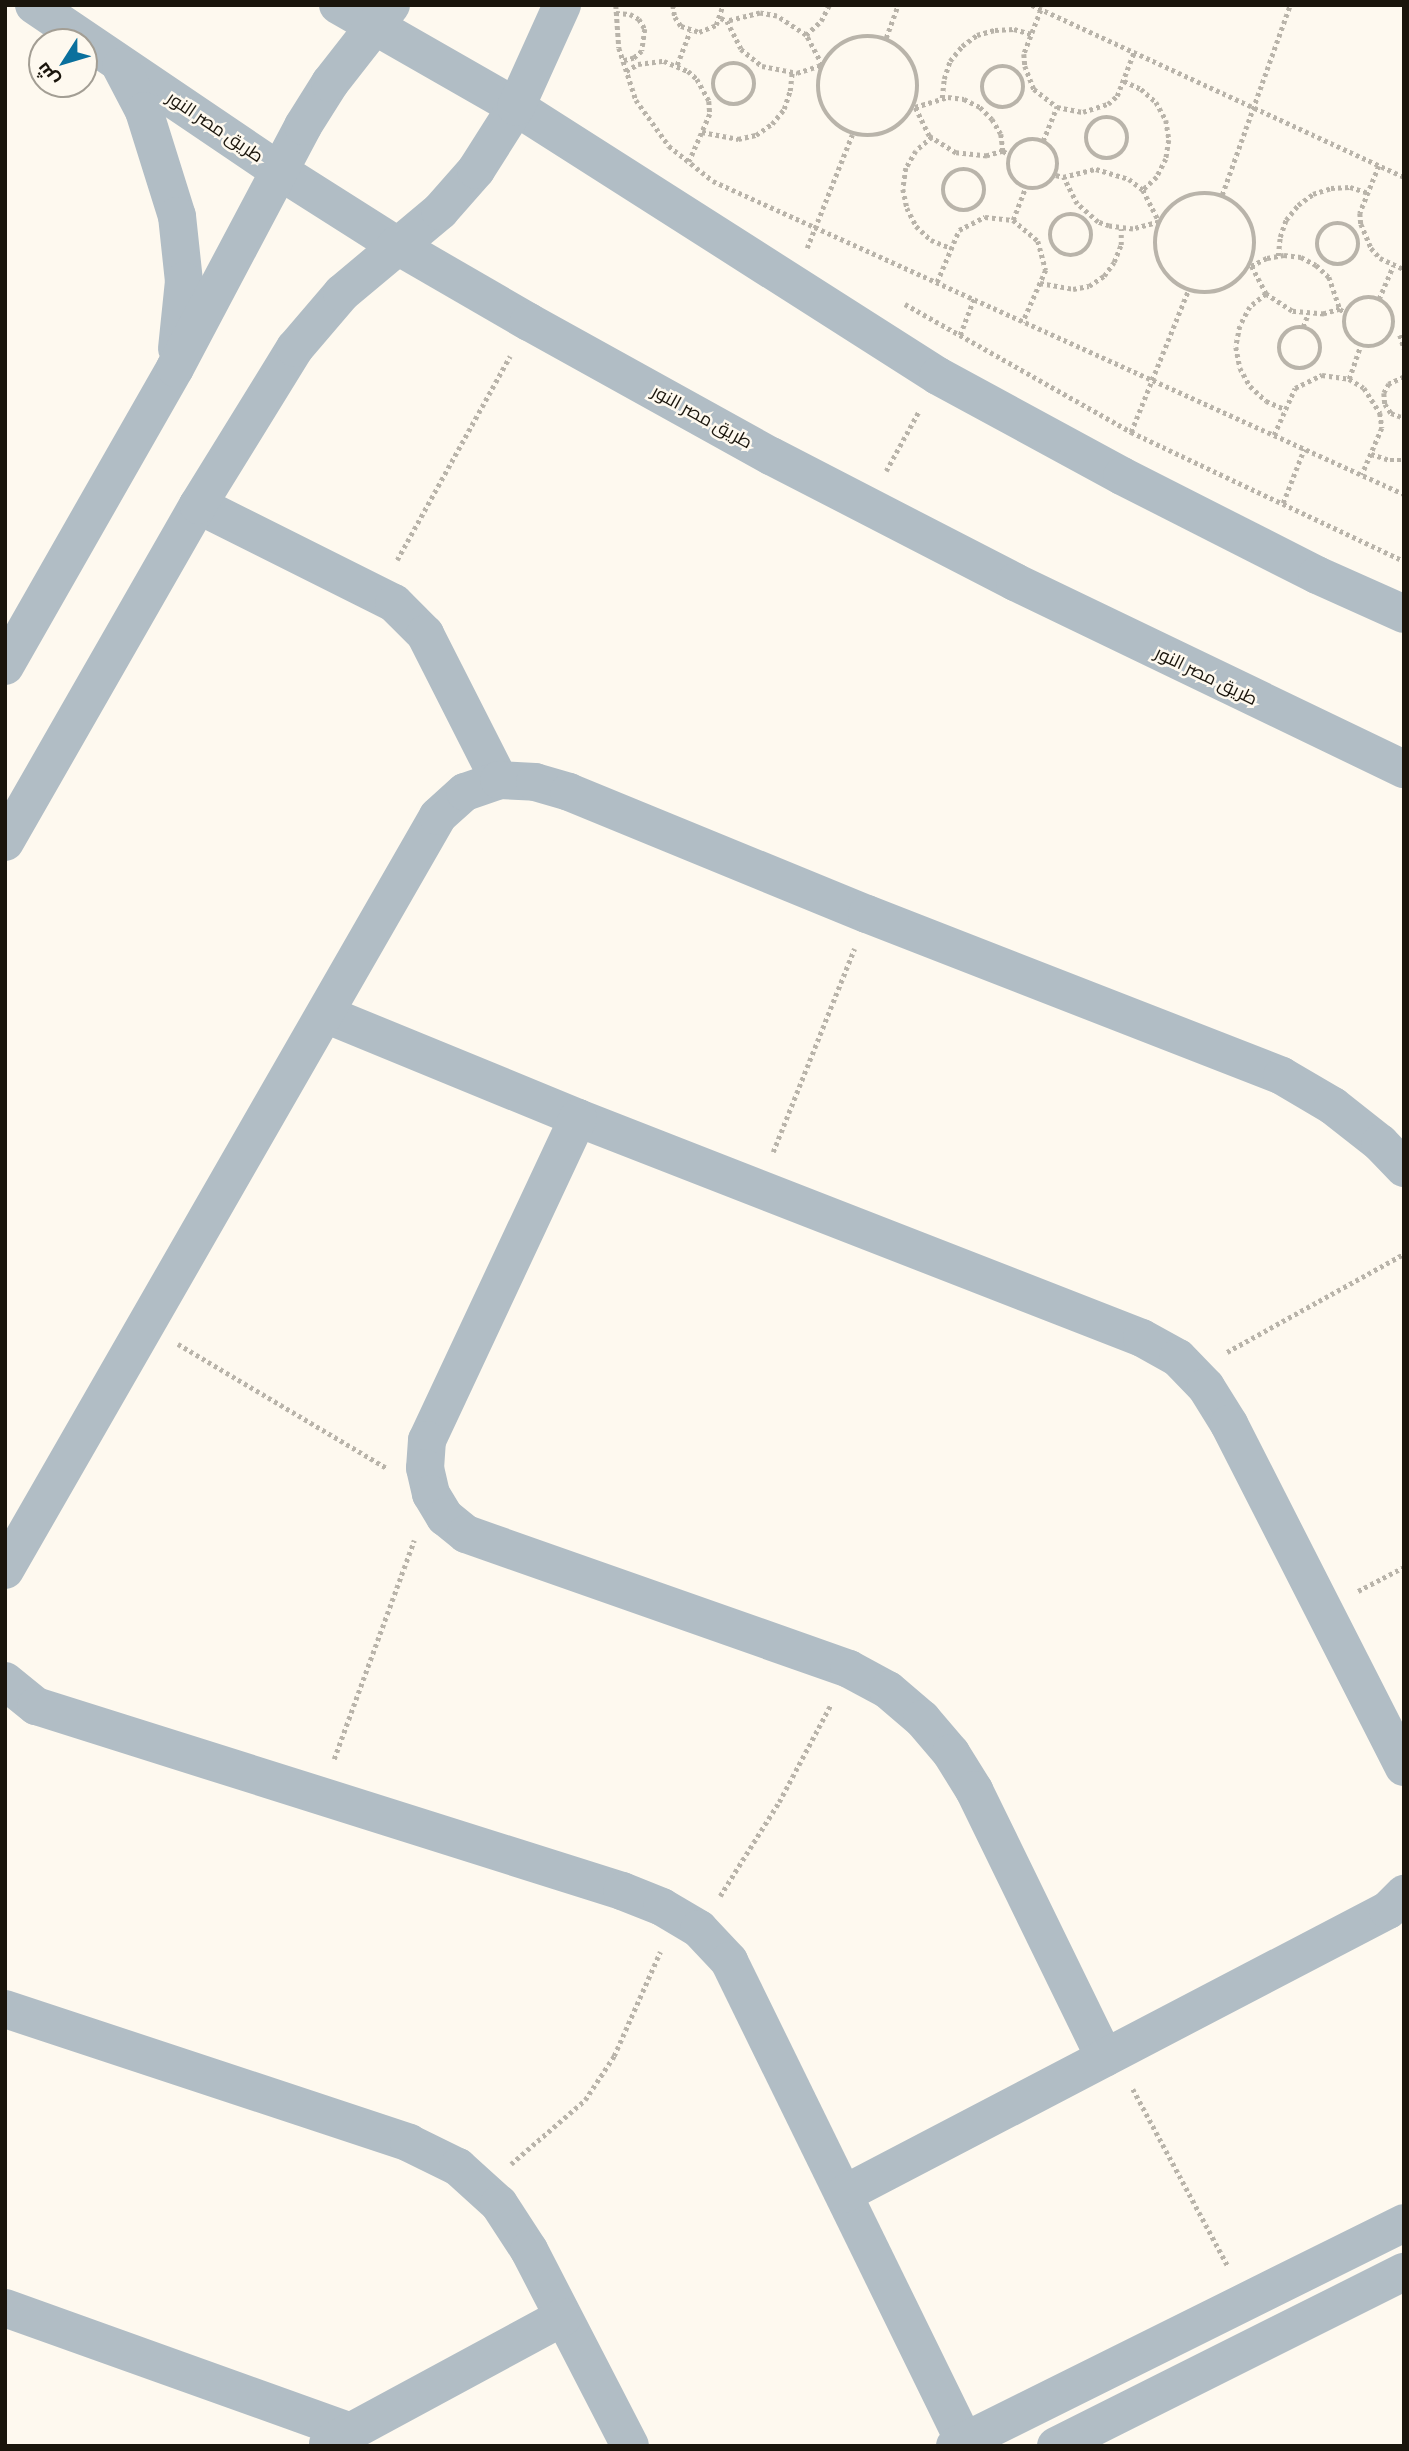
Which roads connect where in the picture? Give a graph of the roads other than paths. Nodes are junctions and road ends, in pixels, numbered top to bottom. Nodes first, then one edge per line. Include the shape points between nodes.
1 (34, 5) edge
2 (338, 5) edge
3 (562, 5) edge
4 (383, 17) edge
5 (119, 62) junction
6 (516, 107) junction
7 (281, 172) junction
8 (396, 245) junction
9 (175, 368) junction
10 (198, 505) junction
11 (1404, 614) edge
12 (5, 666) edge
13 (1404, 769) edge
14 (499, 780) junction
15 (5, 842) edge
16 (325, 1014) junction
17 (578, 1118) junction
18 (1404, 1168) edge
19 (5, 1570) edge
20 (5, 1681) edge
21 (1404, 1767) edge
22 (1404, 1894) edge
23 (5, 2009) edge
24 (1109, 2056) junction
25 (844, 2194) junction
26 (1404, 2222) edge
27 (1404, 2272) edge
28 (5, 2308) edge
29 (564, 2317) junction
30 (338, 2439) edge
31 (959, 2443) edge
32 (630, 2446) edge
33 (1056, 2446) edge

1 - 5 street, طريق مصر النور
2 - 4 street
3 - 6 street
4 - 6 street
4 - 7 street via 330,83
5 - 7 street, طريق مصر النور
5 - 9 street via 144,111 177,216 184,281
6 - 8 street via 476,170 440,211
6 - 11 street via 938,376 1134,482
7 - 8 street, طريق مصر النور
7 - 9 street
8 - 10 street via 342,293 295,348
8 - 13 street, طريق مصر النور via 529,322 1040,595
9 - 12 street
10 - 14 street via 394,603 425,634
10 - 15 street
14 - 16 street via 465,792 438,816
14 - 18 street via 535,782 569,792 1282,1076 1334,1106
16 - 17 street
16 - 19 street
17 - 21 street via 1142,1338 1178,1358 1206,1387 1229,1424
17 - 24 street via 427,1440 425,1468 430,1494 445,1517 466,1534 849,1669 888,1690 922,1719 974,1790
20 - 25 street via 36,1706 622,1891 688,1923 729,1961
22 - 24 street via 1388,1910
23 - 29 street via 409,2143 458,2167 499,2204
24 - 25 street
25 - 31 street
26 - 31 street
27 - 33 street
28 - 30 street
29 - 30 street
29 - 32 street

